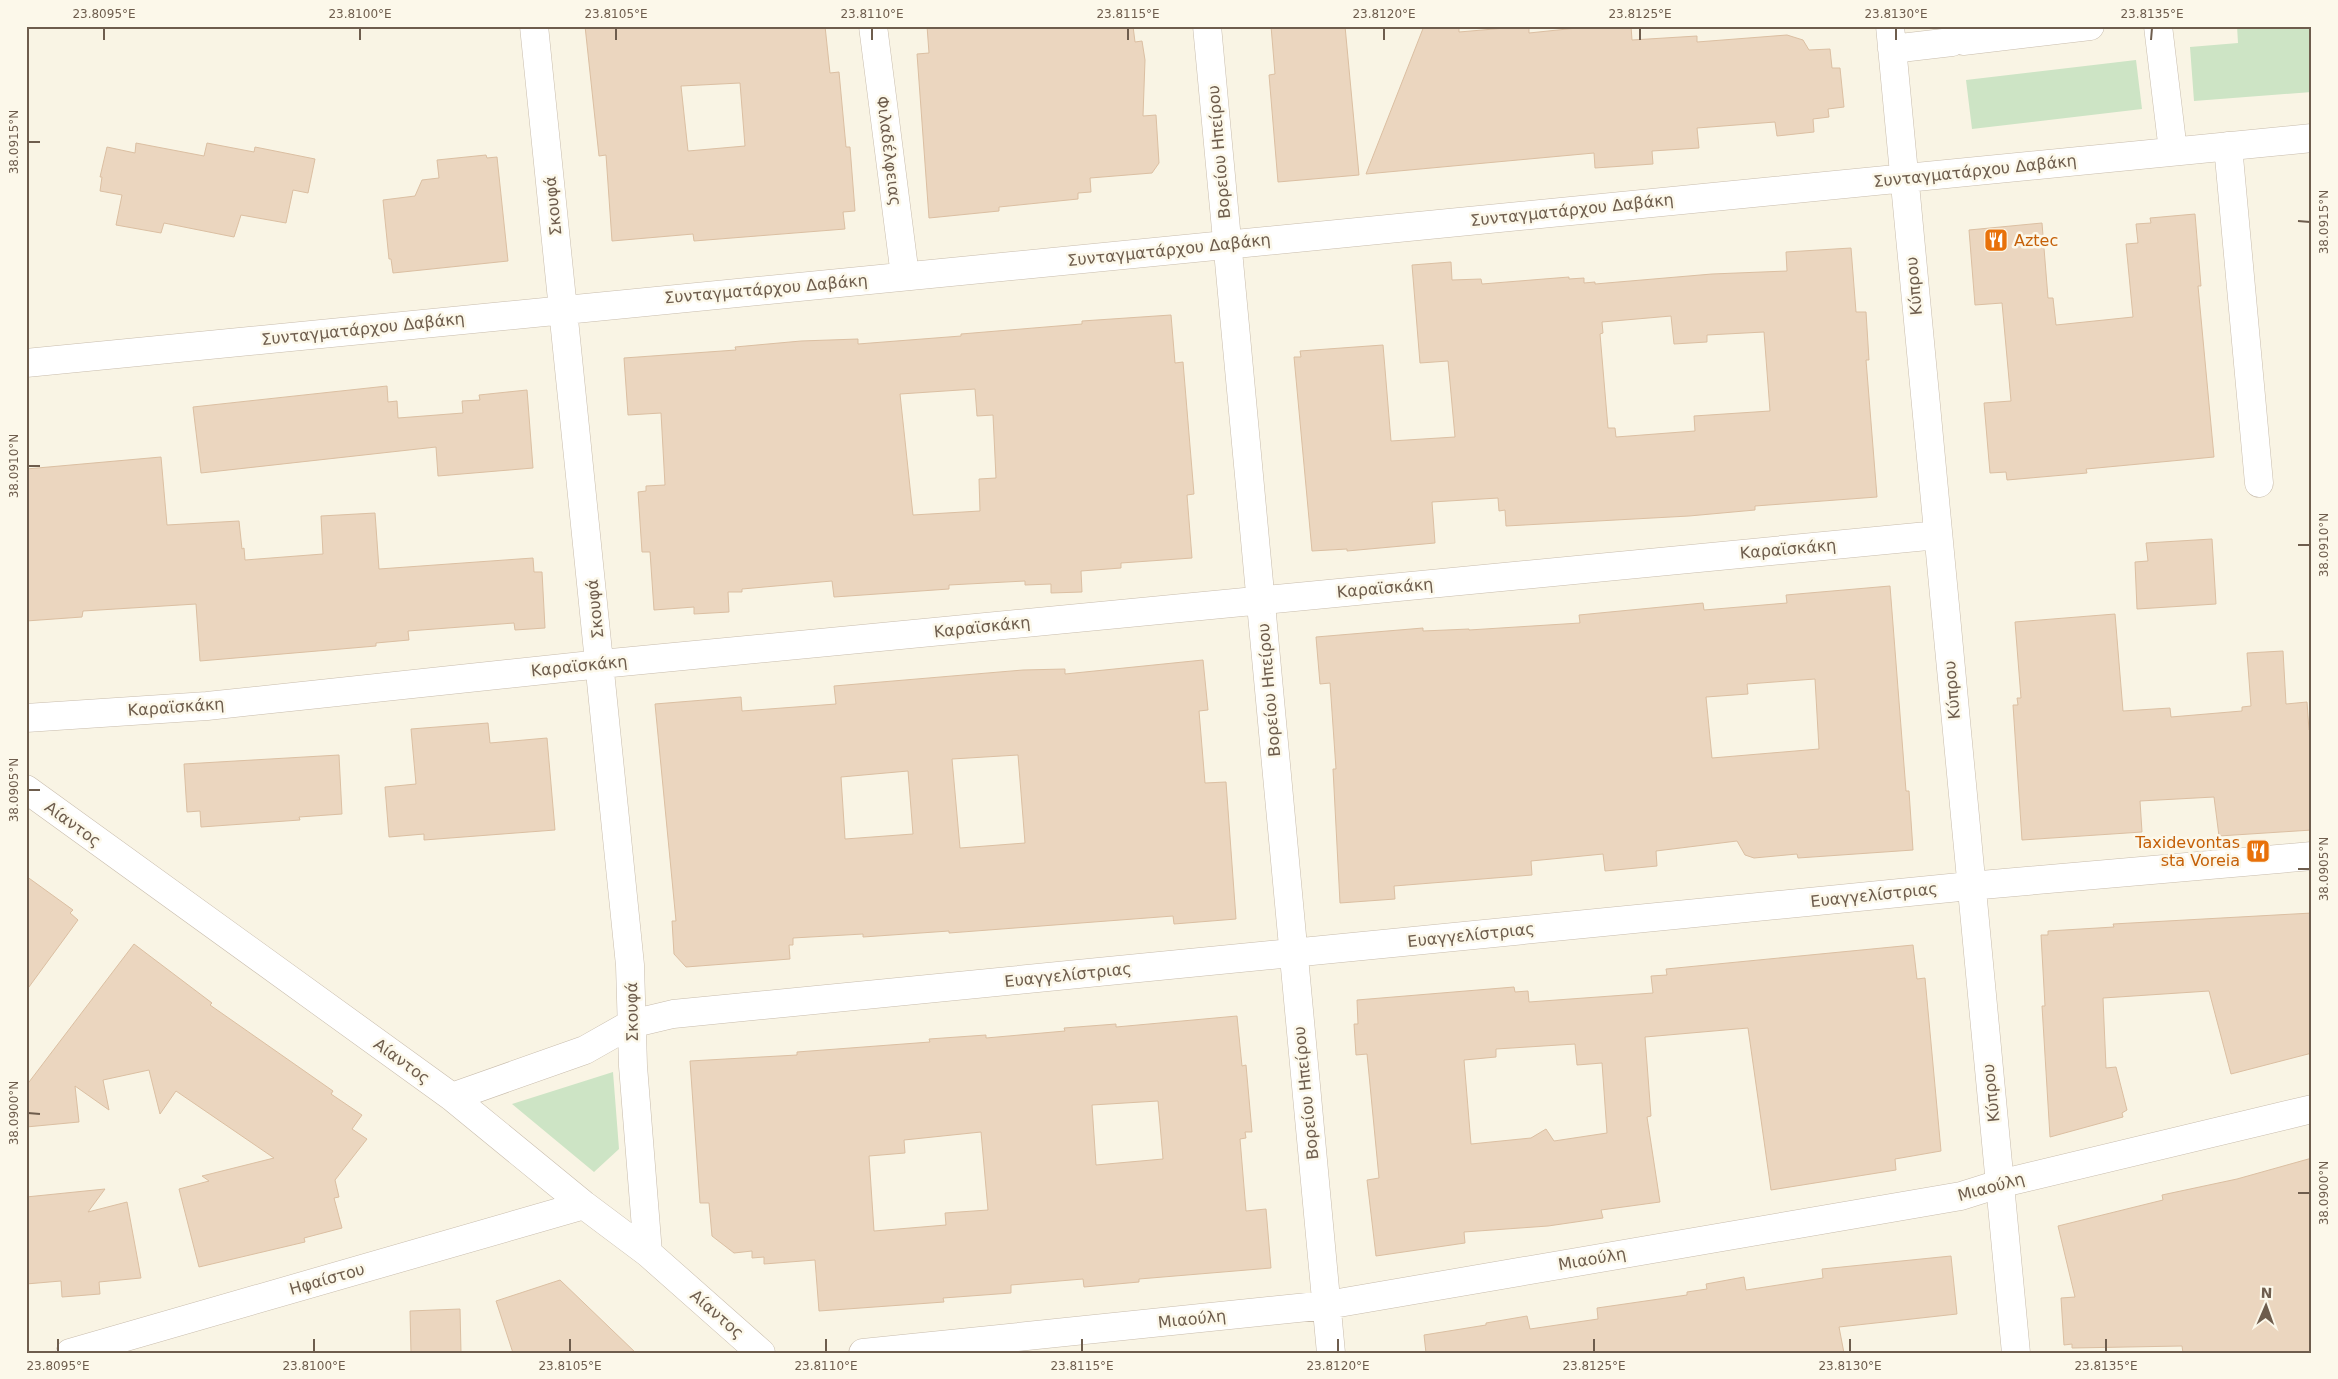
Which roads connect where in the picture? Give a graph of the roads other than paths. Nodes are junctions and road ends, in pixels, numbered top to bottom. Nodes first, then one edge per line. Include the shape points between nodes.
1 (534, 26) edge
2 (873, 26) edge
3 (1207, 26) edge
4 (2090, 26) edge
5 (2158, 26) edge
6 (1891, 38) edge
7 (2312, 138) edge
8 (2228, 146) junction
9 (2173, 151) junction
10 (1904, 178) junction
11 (1228, 244) junction
12 (905, 276) junction
13 (564, 309) junction
14 (26, 363) edge
15 (2259, 483) dead end
16 (1938, 535) junction
17 (1261, 600) junction
18 (601, 664) junction
19 (26, 718) edge
20 (26, 789) edge
21 (2312, 856) edge
22 (1970, 886) junction
23 (1292, 953) junction
24 (632, 1024) junction
25 (452, 1097) junction
26 (2312, 1109) edge
27 (1999, 1184) junction
28 (584, 1205) junction
29 (648, 1253) junction
30 (1327, 1304) junction
31 (70, 1353) edge
32 (761, 1353) edge
33 (863, 1353) edge
34 (1331, 1353) edge
35 (2016, 1353) edge

1 - 13 street, Σκουφά
2 - 12 street, Φιλαδέλφειας
3 - 11 street, Βορείου Ηπείρου
4 - 6 street via 1957,41
5 - 9 street
6 - 10 street, Κύπρου
7 - 8 street, Συνταγματάρχου Δαβάκη
8 - 9 street, Συνταγματάρχου Δαβάκη
8 - 15 street
9 - 10 street, Συνταγματάρχου Δαβάκη
10 - 11 street, Συνταγματάρχου Δαβάκη
10 - 16 street, Κύπρου
11 - 12 street, Συνταγματάρχου Δαβάκη
11 - 17 street, Βορείου Ηπείρου
12 - 13 street, Συνταγματάρχου Δαβάκη
13 - 14 street, Συνταγματάρχου Δαβάκη
13 - 18 street, Σκουφά
16 - 17 street, Καραϊσκάκη
16 - 22 street, Κύπρου
17 - 18 street, Καραϊσκάκη
17 - 23 street, Βορείου Ηπείρου
18 - 19 street, Καραϊσκάκη via 207,706
18 - 24 street, Σκουφά via 630,965
20 - 25 street, Αίαντος
21 - 22 street, Ευαγγελίστριας
22 - 23 street, Ευαγγελίστριας
22 - 27 street, Κύπρου
23 - 24 street, Ευαγγελίστριας via 673,1014
23 - 30 street, Βορείου Ηπείρου
24 - 25 street, Ευαγγελίστριας via 585,1050
24 - 29 street, Σκουφά
25 - 28 street, Αίαντος
26 - 27 street, Μιαούλη
27 - 30 street, Μιαούλη via 1961,1196
27 - 35 street, Κύπρου
28 - 29 street, Αίαντος
28 - 31 street, Ηφαίστου
29 - 32 street, Αίαντος
30 - 33 street, Μιαούλη
30 - 34 street, Βορείου Ηπείρου

